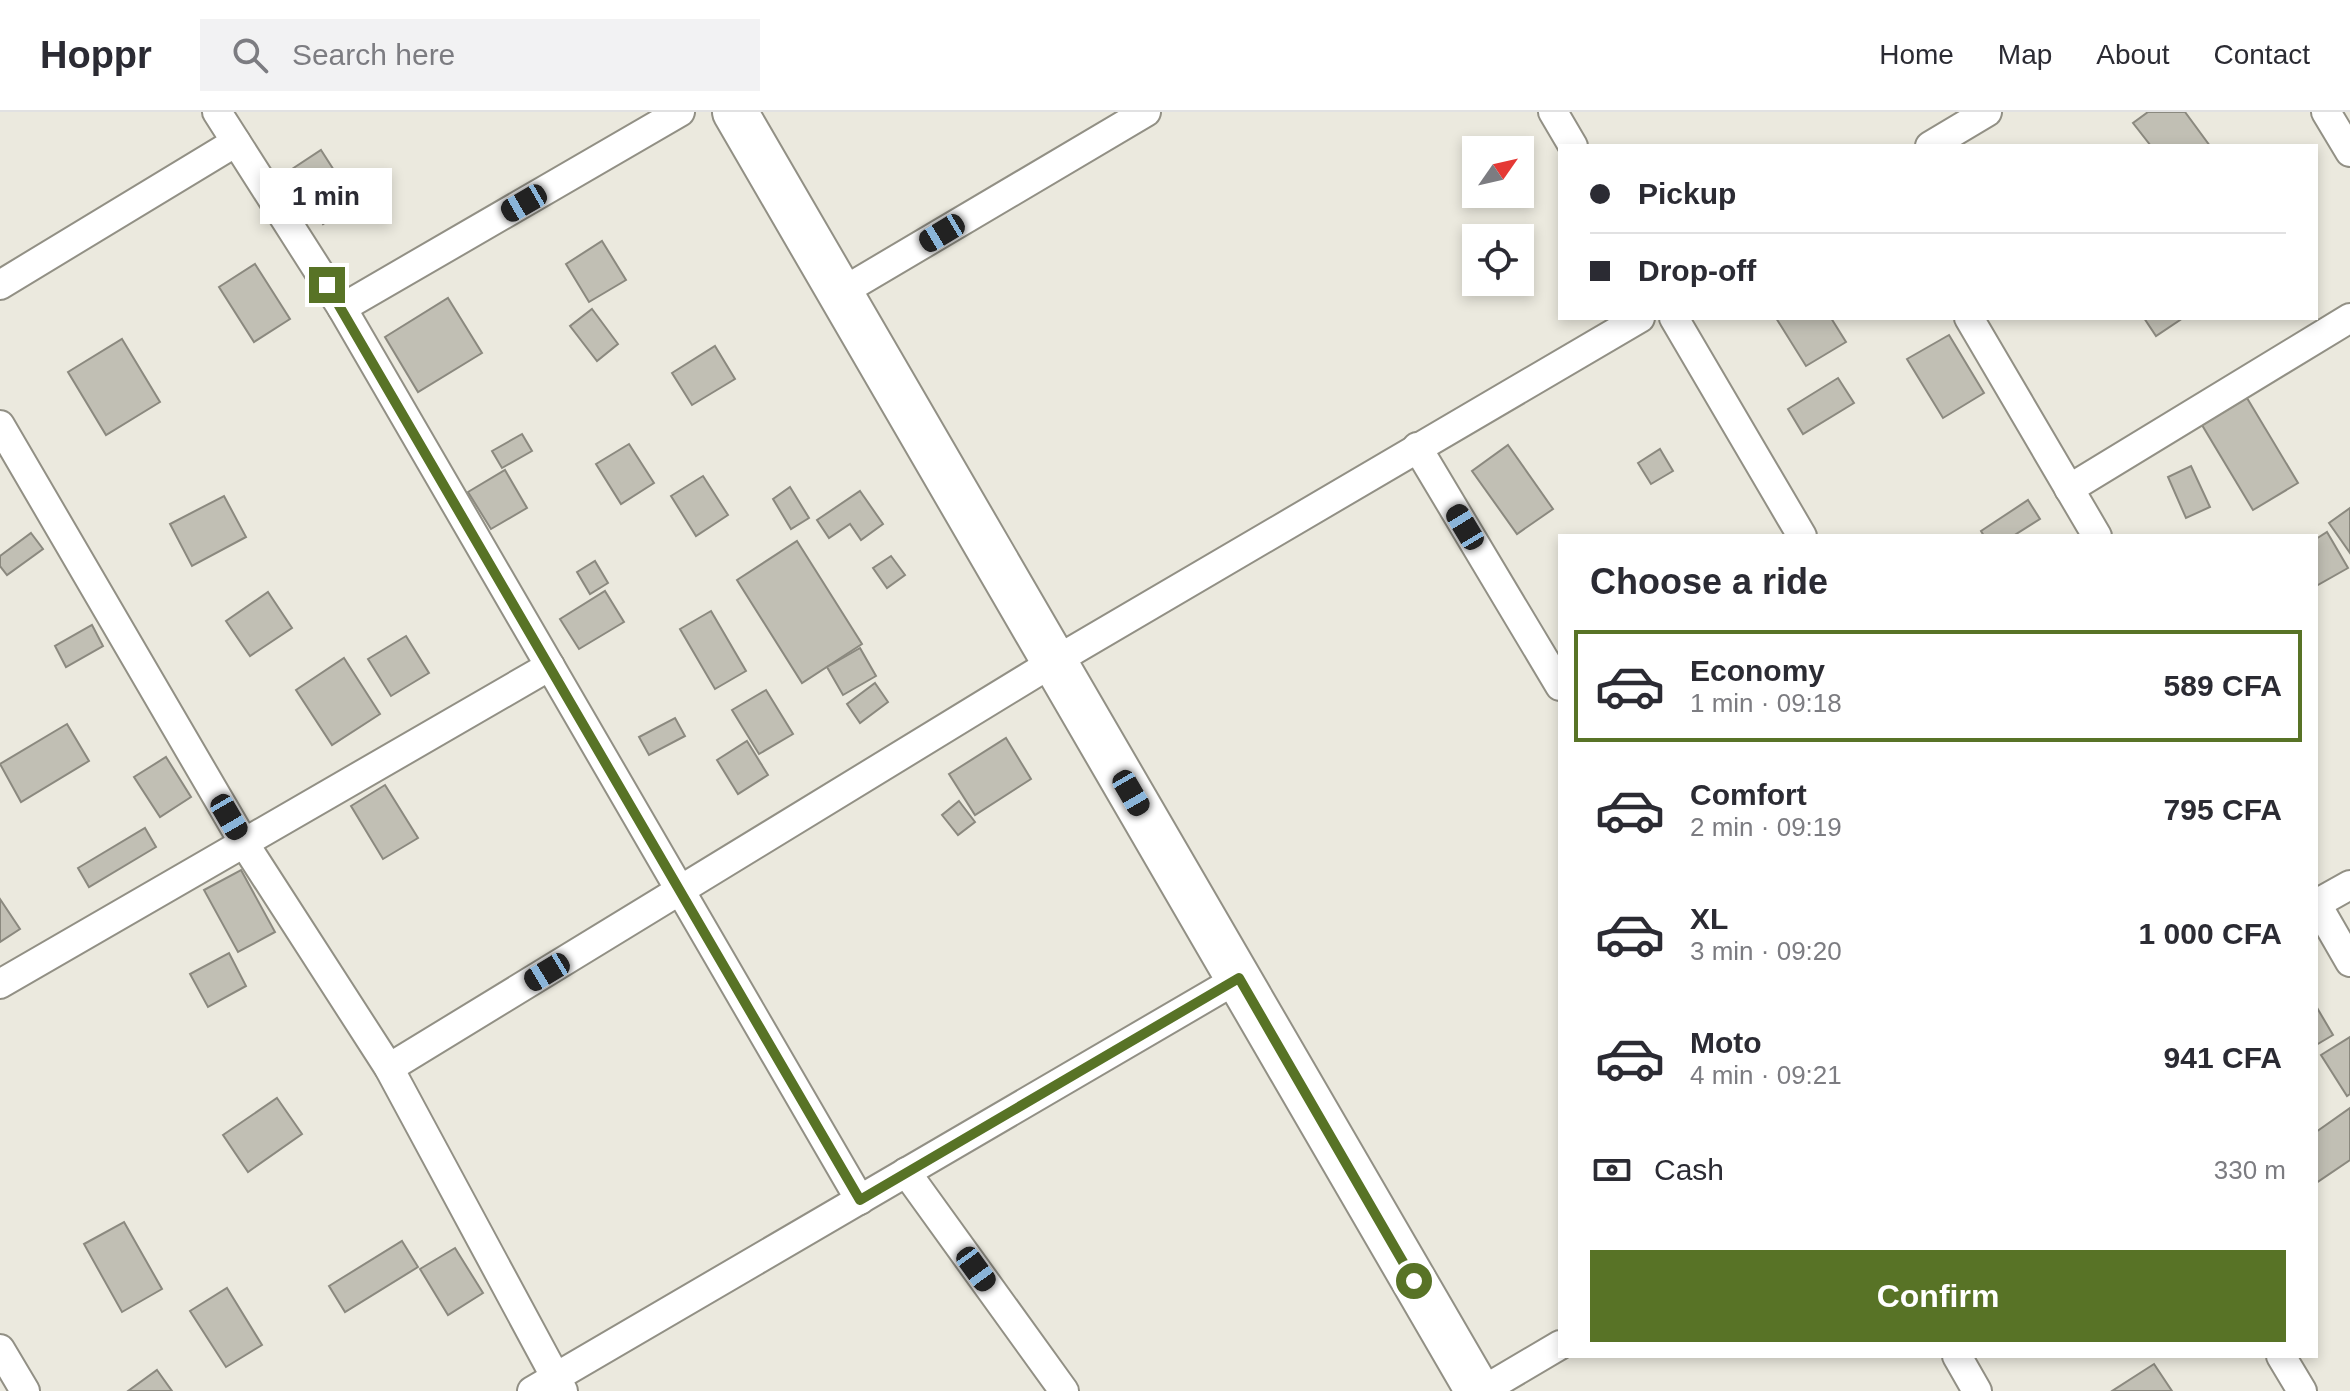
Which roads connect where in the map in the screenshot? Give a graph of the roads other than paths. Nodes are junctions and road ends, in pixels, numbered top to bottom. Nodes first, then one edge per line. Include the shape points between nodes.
1 (217, 112) edge
2 (680, 112) edge
3 (735, 112) edge
4 (1146, 112) edge
5 (1553, 112) edge
6 (1987, 112) edge
7 (2326, 112) edge
8 (236, 142) junction
9 (1572, 144) edge
10 (1933, 144) edge
11 (2350, 152) edge
12 (0, 285) edge
13 (840, 293) junction
14 (342, 308) junction
15 (2350, 318) edge
16 (1637, 320) edge
17 (1675, 320) edge
18 (1970, 320) edge
19 (0, 425) edge
20 (1417, 447) junction
21 (2069, 489) junction
22 (1801, 534) edge
23 (2096, 534) edge
24 (1055, 661) junction
25 (550, 666) junction
26 (1558, 683) edge
27 (244, 843) junction
28 (2350, 885) edge
29 (680, 893) junction
30 (2318, 903) edge
31 (2318, 907) edge
32 (2350, 962) edge
33 (1239, 978) junction
34 (0, 984) edge
35 (389, 1068) junction
36 (906, 1172) junction
37 (860, 1200) junction
38 (1558, 1346) edge
39 (0, 1349) edge
40 (1958, 1358) edge
41 (2282, 1358) edge
42 (550, 1386) edge
43 (25, 1391) edge
44 (1064, 1391) edge
45 (1480, 1391) edge
46 (1977, 1391) edge
47 (2302, 1391) edge

1 - 8 street
2 - 14 street
3 - 13 main road
4 - 13 street
5 - 9 street
6 - 10 street
7 - 11 street
8 - 12 street
8 - 14 street
13 - 24 main road
14 - 25 street
15 - 21 street
16 - 20 street
17 - 22 street
18 - 21 street
19 - 27 street
20 - 24 street
20 - 26 street
21 - 23 street
24 - 29 street
24 - 33 main road
25 - 27 street
25 - 29 street
27 - 34 street
27 - 35 street
28 - 30 street
29 - 35 street
29 - 37 street
31 - 32 street
33 - 36 street
33 - 45 main road
35 - 42 street
36 - 37 street
36 - 44 street
37 - 42 street
38 - 45 street
39 - 43 street
40 - 46 street
41 - 47 street

